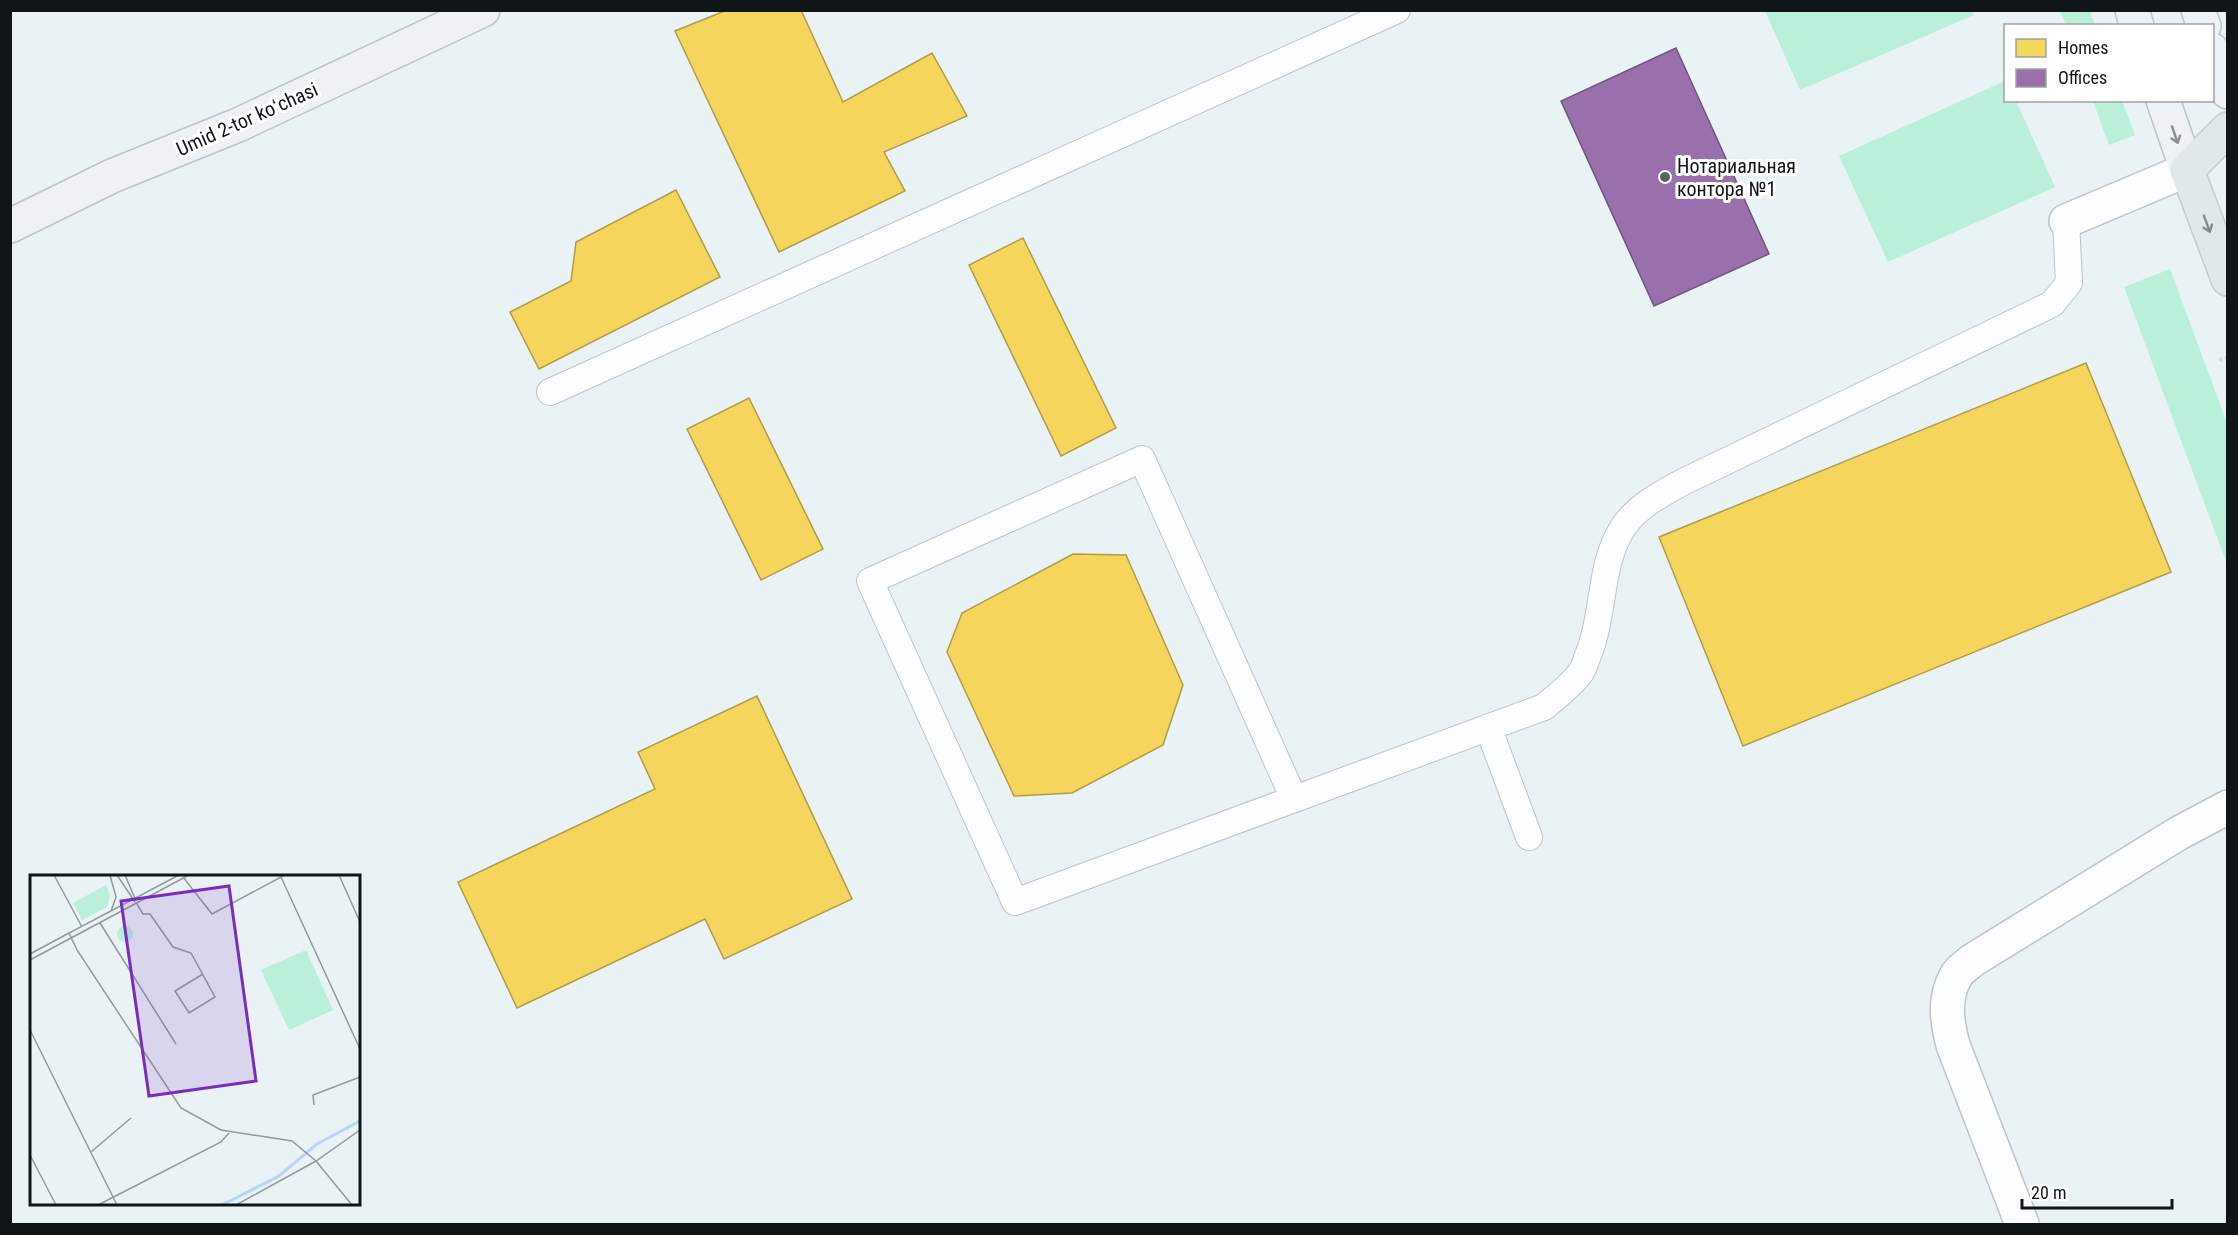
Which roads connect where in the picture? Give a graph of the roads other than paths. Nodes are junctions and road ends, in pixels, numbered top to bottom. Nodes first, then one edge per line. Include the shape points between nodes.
1 (483, 10) edge
2 (1397, 10) edge
3 (2214, 55) edge
4 (2228, 92) edge
5 (2164, 102) edge
6 (2228, 129) edge
7 (2228, 166) edge
8 (2187, 170) junction
9 (2066, 221) joint
10 (10, 226) edge
11 (2228, 279) edge
12 (550, 392) dead end
13 (1488, 727) junction
14 (1294, 799) junction
15 (2228, 807) edge
16 (1529, 837) dead end
17 (2022, 1224) edge

1 - 10 main road, Umid 2-tor koʻchasi via 238,125 112,176
2 - 12 lane
3 - 4 main road
5 -> 8 main road
6 - 8 main road
7 - 8 main road
8 - 9 street
8 -> 11 main road
9 - 13 lane via 2069,284 2052,304 1683,482 1638,511 1624,526 1613,549 1582,671 1544,706
13 - 14 lane
13 - 16 lane
14 - 14 lane via 1016,902 870,581 1142,459
15 - 17 street via 2179,832 1973,960 1956,975 1948,996 1947,1021 1953,1045

